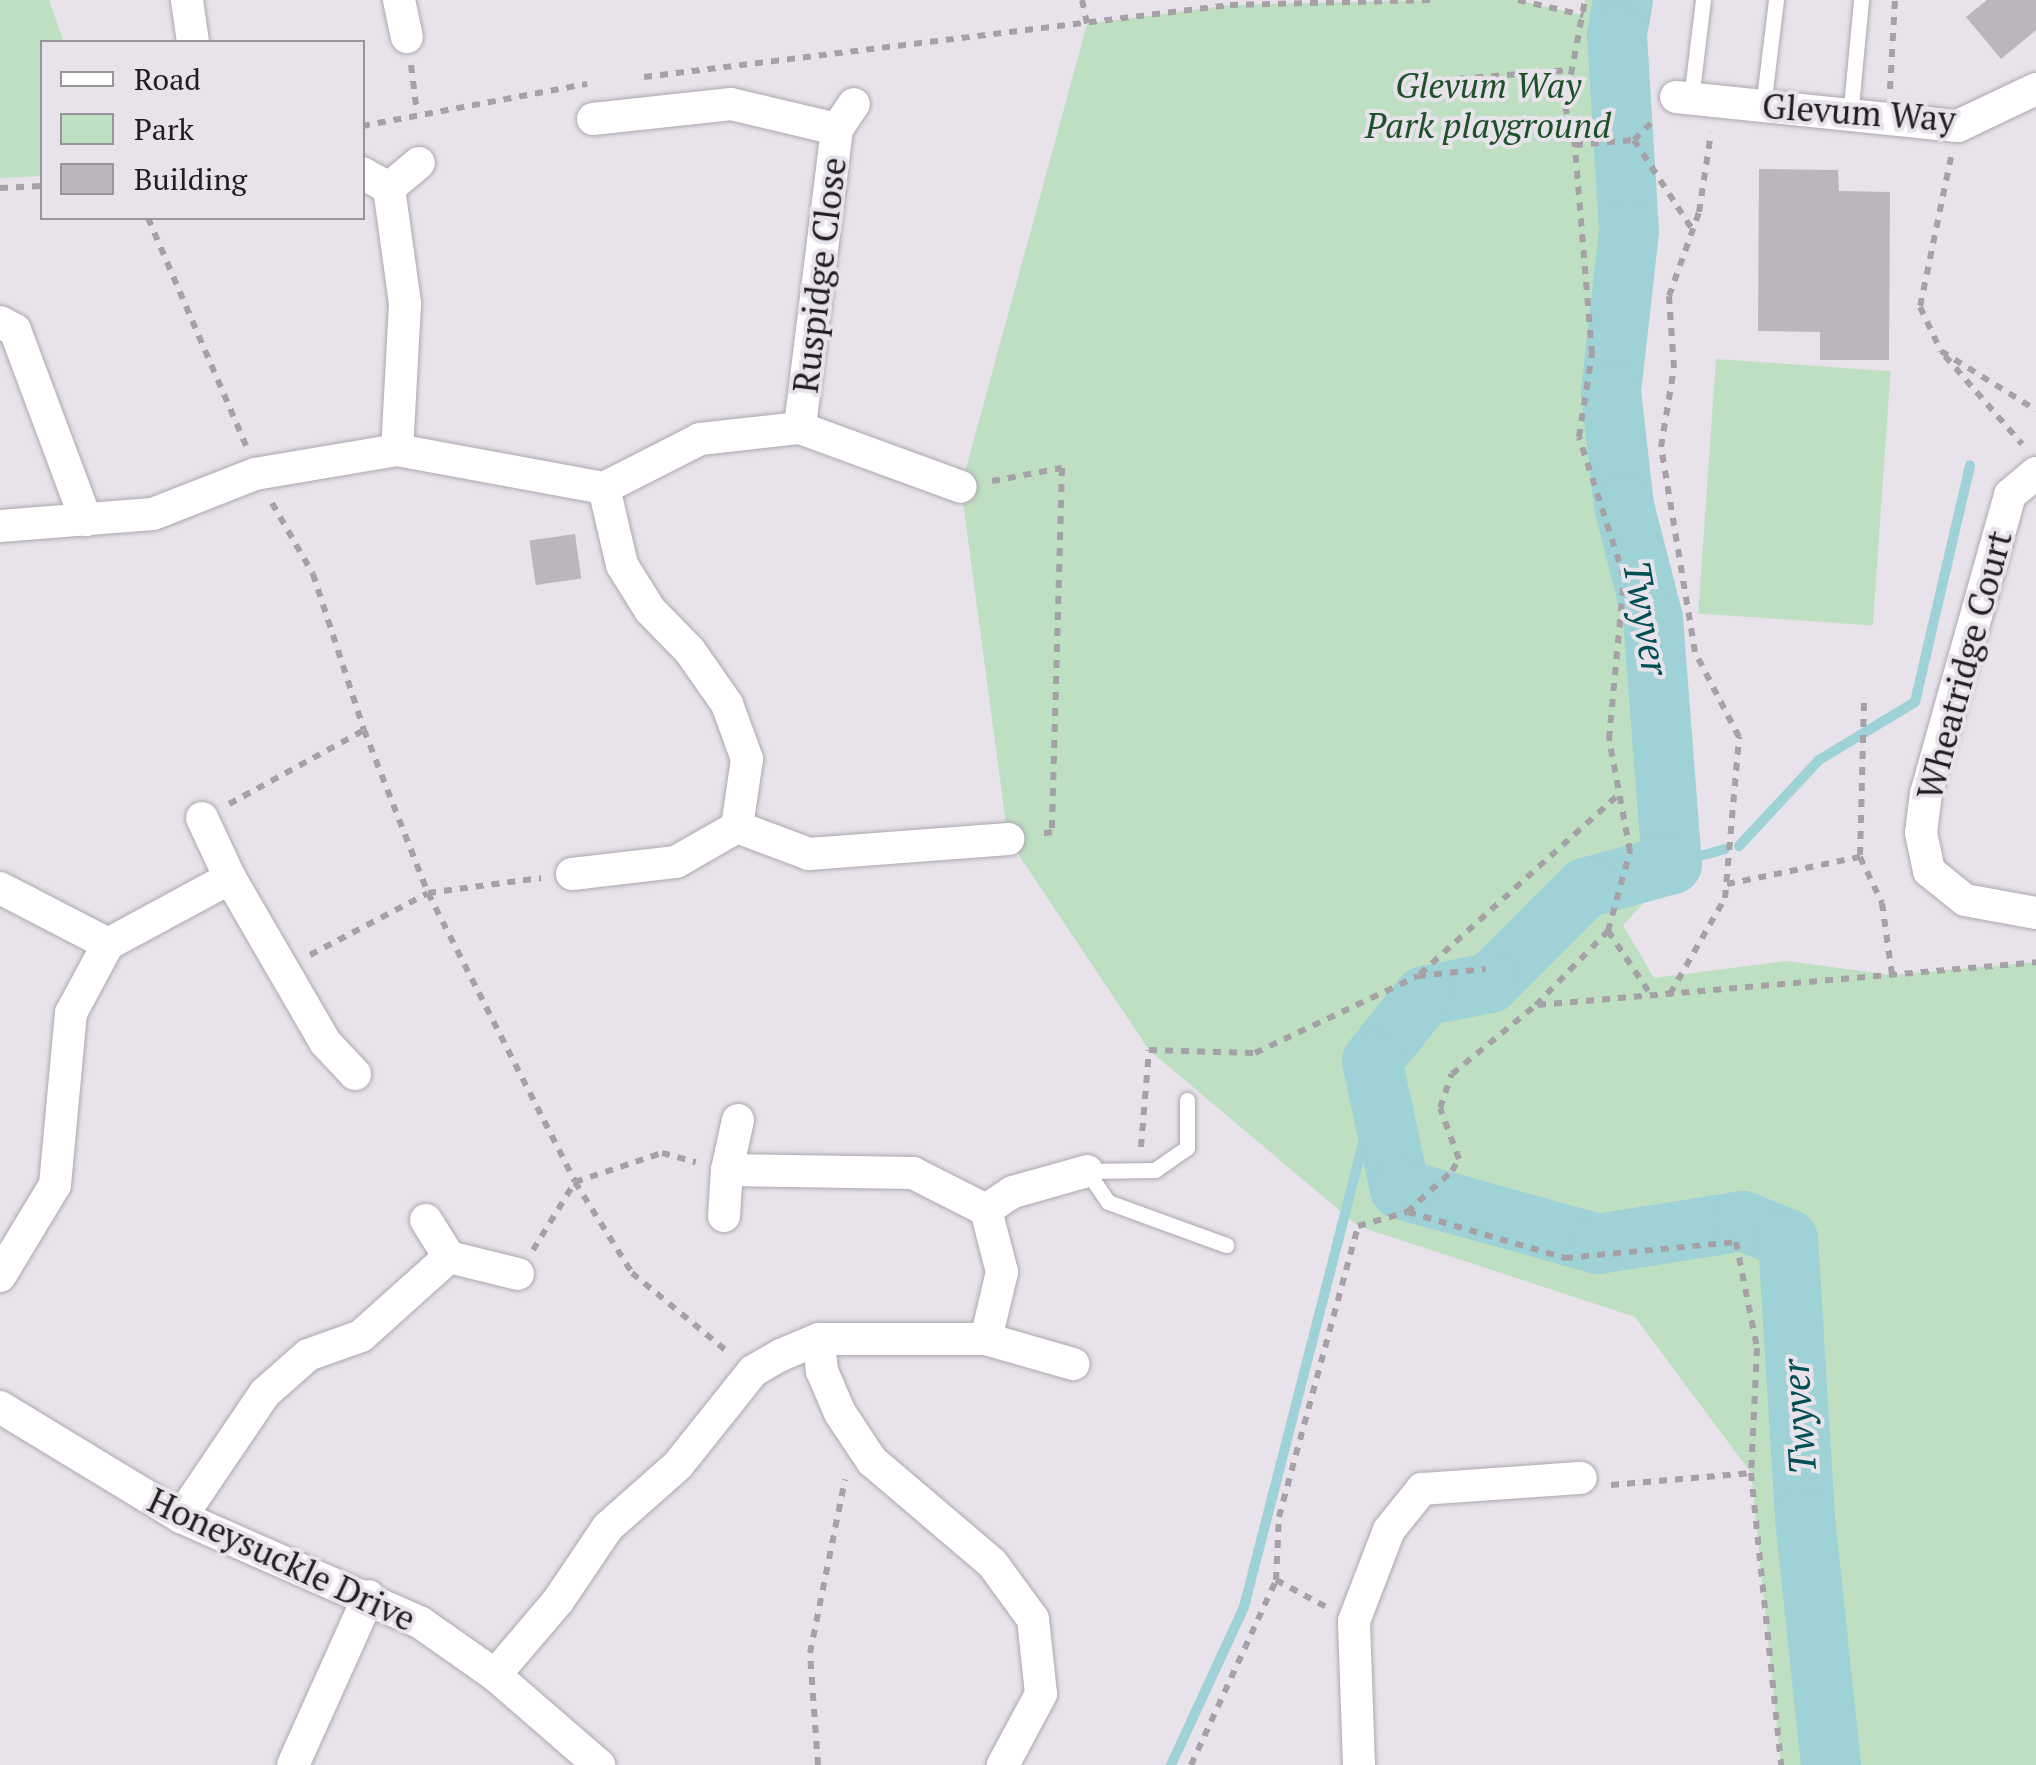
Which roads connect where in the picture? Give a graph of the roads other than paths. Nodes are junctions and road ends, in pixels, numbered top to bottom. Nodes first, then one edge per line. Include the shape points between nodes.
1 (187, 0) edge
2 (399, 0) edge
3 (1703, 0) edge
4 (1776, 0) edge
5 (1861, 0) edge
6 (407, 37) road end
7 (194, 40) edge
8 (2036, 89) edge
9 (1694, 99) joint
10 (1764, 107) junction
11 (1850, 116) junction
12 (593, 119) dead end
13 (419, 163) dead end
14 (376, 180) edge
15 (11, 324) edge
16 (800, 428) junction
17 (397, 450) junction
18 (2030, 460) edge
19 (962, 486) road end
20 (604, 488) junction
21 (86, 520) junction
22 (0, 526) edge
23 (202, 818) road end
24 (737, 827) junction
25 (1008, 839) dead end
26 (572, 874) road end
27 (230, 878) junction
28 (0, 888) edge
29 (2036, 914) edge
30 (108, 944) junction
31 (355, 1074) dead end
32 (1187, 1100) dead end
33 (738, 1120) dead end
34 (726, 1170) junction
35 (1088, 1171) junction
36 (986, 1210) junction
37 (724, 1216) dead end
38 (426, 1220) dead end
39 (1226, 1245) dead end
40 (448, 1257) junction
41 (518, 1274) road end
42 (0, 1276) edge
43 (986, 1339) junction
44 (819, 1340) junction
45 (1073, 1364) dead end
46 (0, 1407) edge
47 (1581, 1478) road end
48 (182, 1517) junction
49 (369, 1596) junction
50 (495, 1675) junction
51 (293, 1765) edge
52 (600, 1765) edge
53 (1003, 1765) edge
54 (1358, 1765) edge

1 - 7 street
2 - 6 street
3 - 9 lane
4 - 10 lane
5 - 11 lane
8 - 11 street, Glevum Way via 1958,126
9 - 10 street, Glevum Way
10 - 11 street, Glevum Way
12 - 16 street, Ruspidge Close via 731,104 846,116
13 - 14 street
14 - 17 street via 405,304
15 - 21 street
16 - 19 street
16 - 20 street via 700,439
17 - 20 street
17 - 21 street via 256,474 152,514
18 - 29 street, Wheatridge Court via 2010,495 1920,834 1929,871 1966,900
20 - 24 street via 622,565 727,704 748,758
21 - 22 street
23 - 27 street
24 - 25 street via 808,854
24 - 26 street via 676,862
27 - 30 street
27 - 31 street via 325,1042
28 - 30 street
30 - 42 street via 71,1013 56,1185
32 - 35 lane via 1187,1148 1155,1170
33 - 34 street
34 - 36 street via 914,1173
34 - 37 street
35 - 36 street via 1013,1192
35 - 39 lane via 1108,1202
36 - 43 street via 1002,1272
38 - 40 street
40 - 41 street
40 - 48 street via 361,1336 308,1355 265,1393
43 - 44 street
43 - 45 street
44 - 50 street via 753,1371 678,1465 608,1527 558,1601
44 - 53 street via 822,1372 872,1461 992,1563 1033,1620 1041,1694
46 - 48 street, Honeysuckle Drive
47 - 54 street via 1422,1489 1389,1530 1354,1622
48 - 49 street, Honeysuckle Drive
49 - 50 street, Honeysuckle Drive
49 - 51 street
50 - 52 street, Honeysuckle Drive

